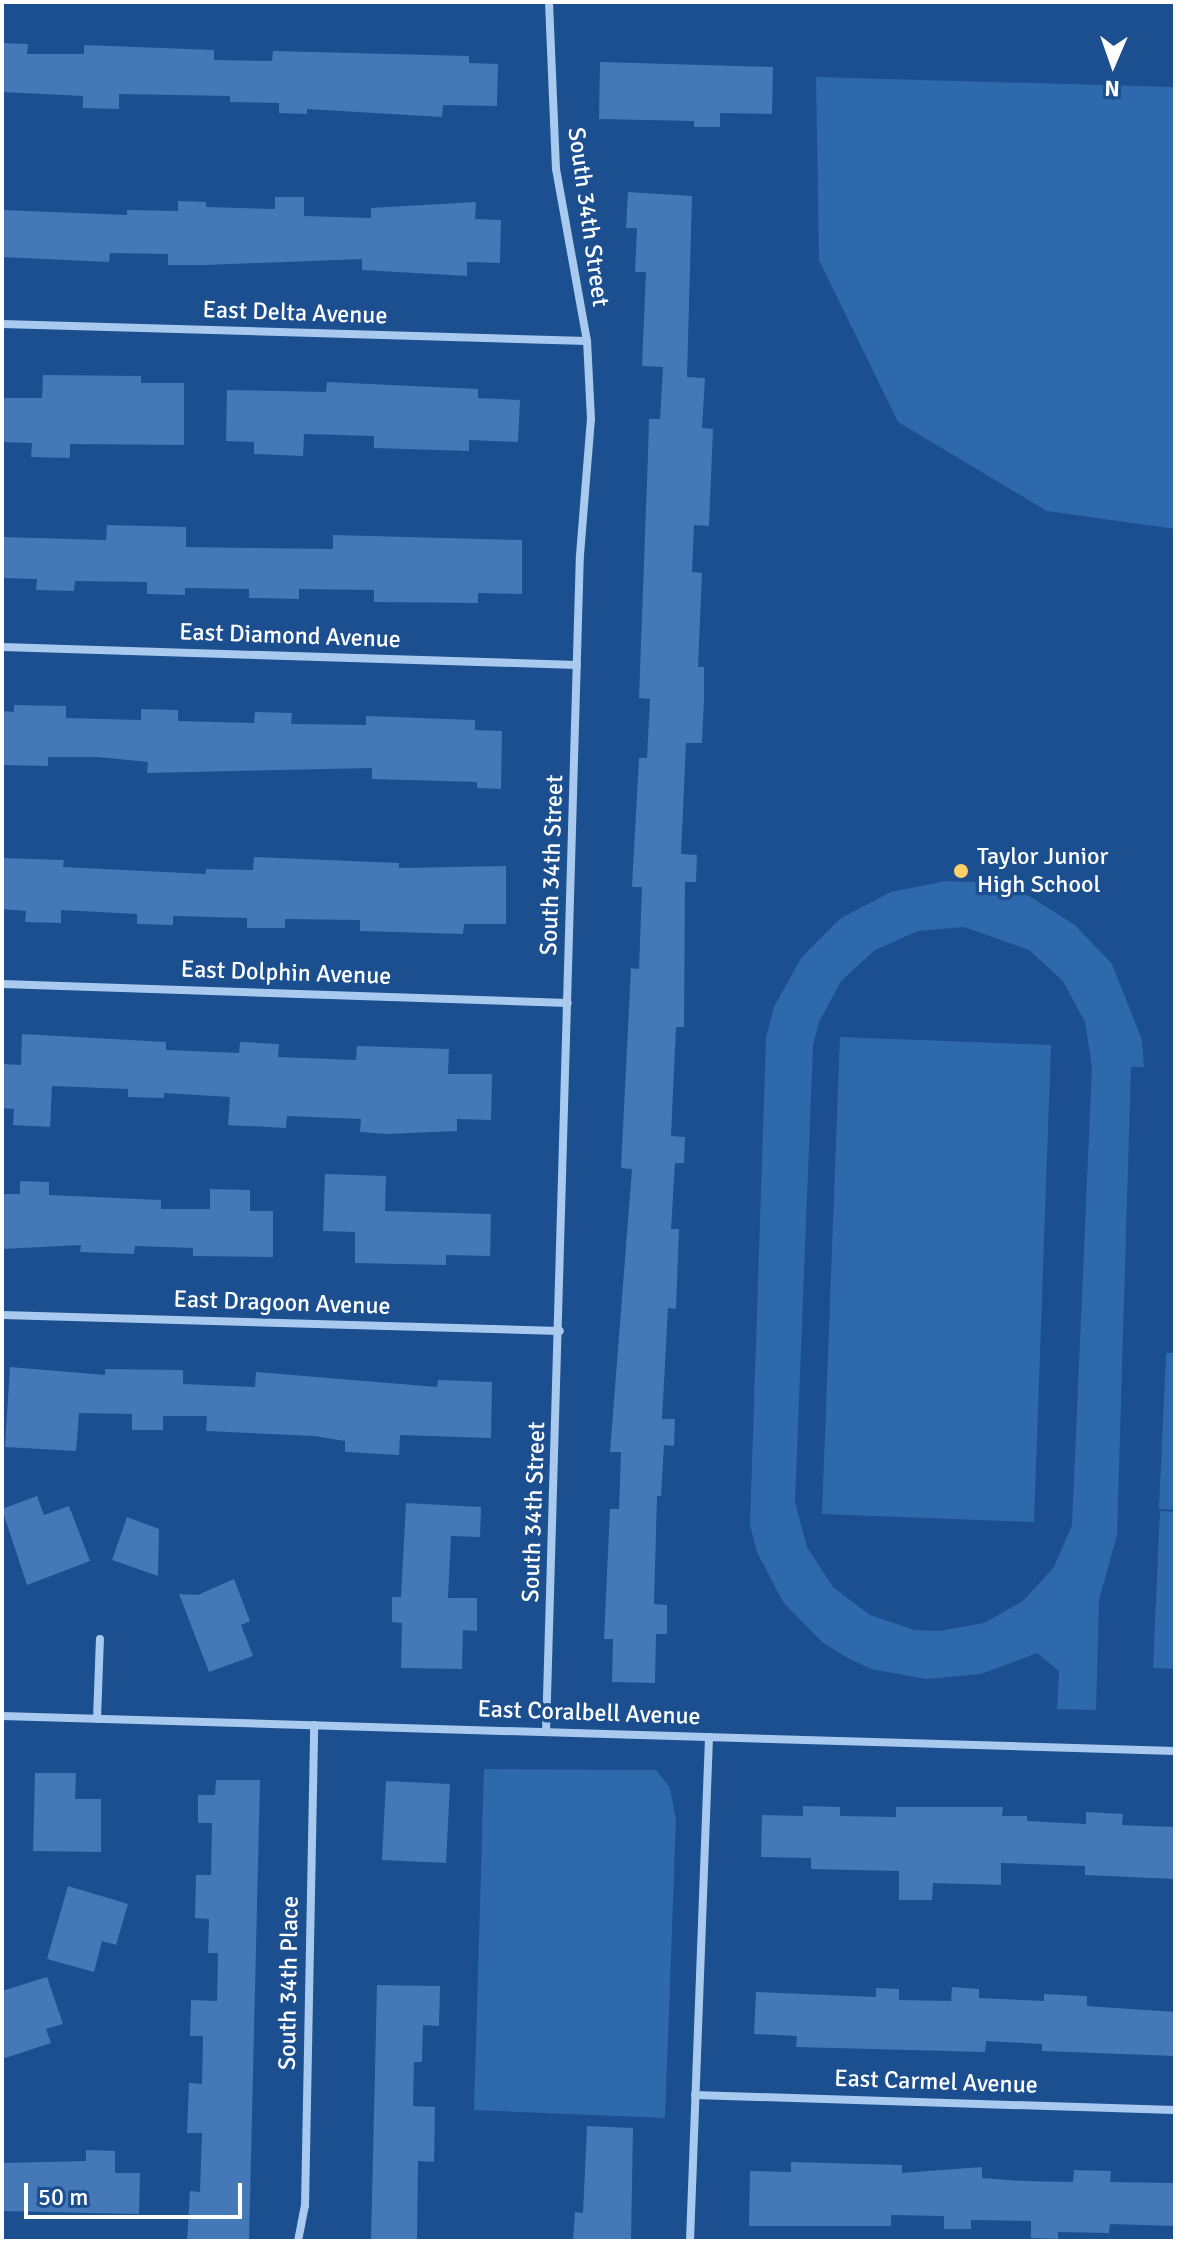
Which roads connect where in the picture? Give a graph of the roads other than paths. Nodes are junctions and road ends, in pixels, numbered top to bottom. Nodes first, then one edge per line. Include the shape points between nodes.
1 (549, 2) edge
2 (2, 324) edge
3 (587, 341) junction
4 (2, 647) edge
5 (577, 665) junction
6 (2, 984) edge
7 (568, 1003) junction
8 (2, 1315) edge
9 (560, 1331) junction
10 (100, 1639) dead end
11 (2, 1716) edge
12 (97, 1719) junction
13 (314, 1725) junction
14 (546, 1732) junction
15 (709, 1737) junction
16 (1175, 1751) edge
17 (695, 2095) junction
18 (1175, 2110) edge
19 (298, 2241) edge
20 (690, 2241) edge

1 - 3 street, South 34th Street via 556,169
2 - 3 street, East Delta Avenue
3 - 5 street, South 34th Street via 591,419
4 - 5 street, East Diamond Avenue
5 - 7 street, South 34th Street
6 - 7 street, East Dolphin Avenue
7 - 9 street, South 34th Street
8 - 9 street, East Dragoon Avenue
9 - 14 street, South 34th Street
10 - 12 street
11 - 12 street, East Coralbell Avenue
12 - 13 street, East Coralbell Avenue
13 - 14 street, East Coralbell Avenue
13 - 19 street, South 34th Place via 305,2206
14 - 15 street, East Coralbell Avenue
15 - 16 street, East Coralbell Avenue
15 - 17 street
17 - 18 street, East Carmel Avenue
17 - 20 street

